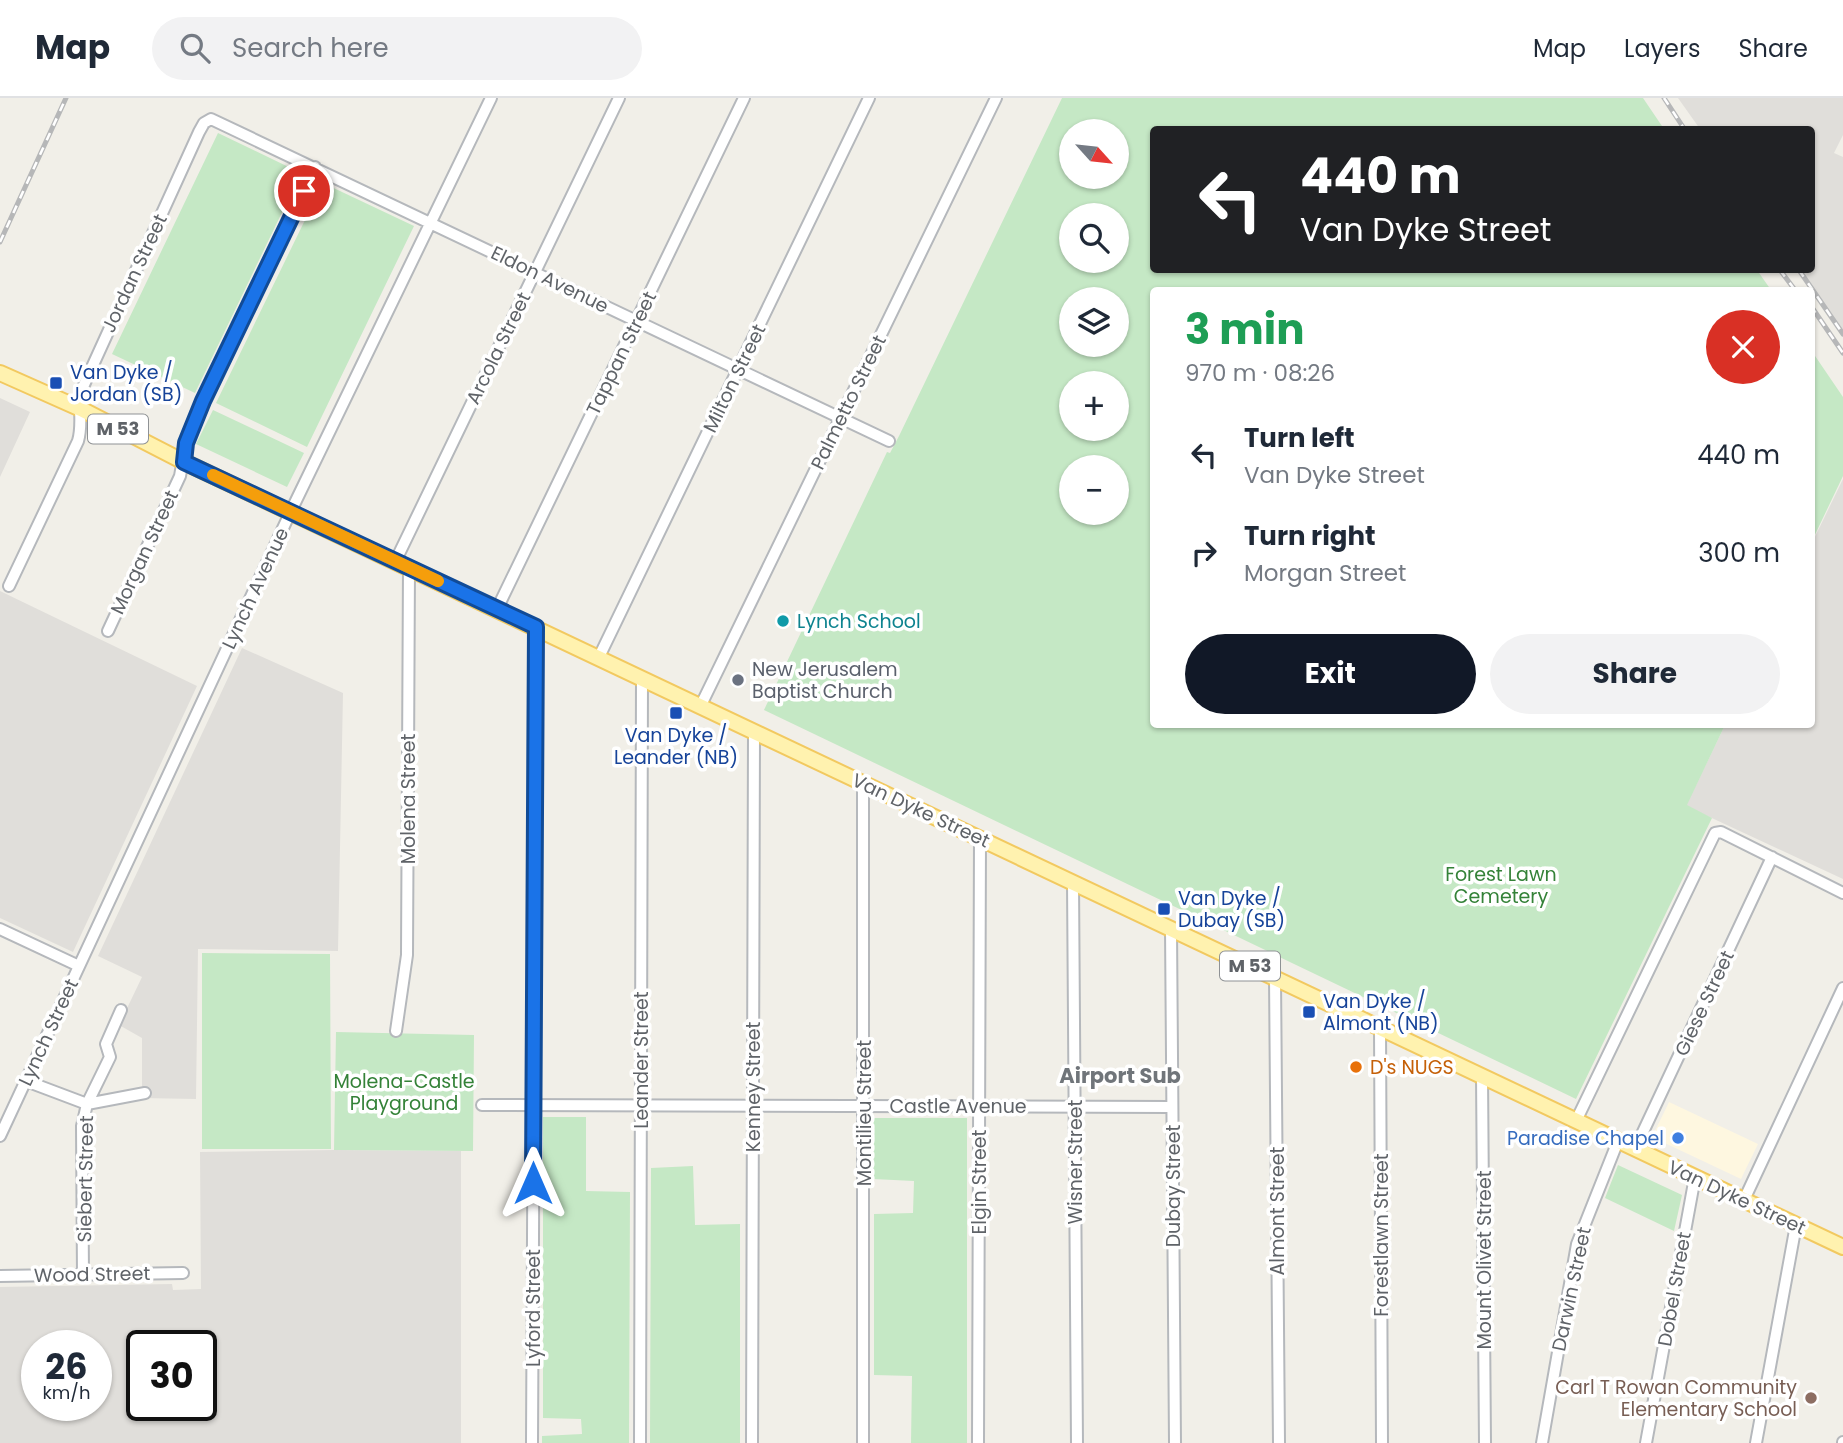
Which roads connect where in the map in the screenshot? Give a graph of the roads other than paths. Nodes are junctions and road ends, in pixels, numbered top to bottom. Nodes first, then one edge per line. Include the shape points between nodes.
1 (491, 98) edge
2 (619, 98) edge
3 (744, 98) edge
4 (869, 98) edge
5 (996, 98) edge
6 (211, 118) joint
7 (315, 167) junction
8 (431, 222) junction
9 (535, 272) junction
10 (636, 321) junction
11 (737, 371) junction
12 (0, 373) edge
13 (81, 409) junction
14 (840, 419) junction
15 (889, 441) dead end
16 (184, 462) junction
17 (291, 511) junction
18 (402, 564) junction
19 (9, 586) dead end
20 (497, 609) junction
21 (536, 627) junction
22 (108, 631) dead end
23 (599, 657) junction
24 (642, 678) junction
25 (701, 705) junction
26 (754, 731) junction
27 (863, 782) junction
28 (980, 838) junction
29 (1772, 857) junction
30 (1073, 882) junction
31 (1843, 893) edge
32 (0, 929) edge
33 (1171, 929) junction
34 (79, 966) junction
35 (1275, 978) junction
36 (1843, 988) edge
37 (121, 1010) dead end
38 (1380, 1028) junction
39 (396, 1031) dead end
40 (1482, 1076) junction
41 (26, 1081) junction
42 (145, 1093) dead end
43 (87, 1104) junction
44 (482, 1105) dead end
45 (533, 1105) junction
46 (641, 1105) junction
47 (753, 1106) junction
48 (864, 1106) junction
49 (979, 1106) junction
50 (1075, 1107) junction
51 (1172, 1107) junction
52 (1576, 1121) junction
53 (0, 1136) edge
54 (1618, 1141) junction
55 (1635, 1149) junction
56 (1695, 1177) junction
57 (1744, 1200) junction
58 (1797, 1225) junction
59 (1843, 1247) edge
60 (183, 1273) dead end
61 (83, 1275) junction
62 (0, 1276) edge
63 (532, 1443) edge
64 (640, 1443) edge
65 (752, 1443) edge
66 (863, 1443) edge
67 (978, 1443) edge
68 (1077, 1443) edge
69 (1175, 1443) edge
70 (1279, 1443) edge
71 (1382, 1443) edge
72 (1485, 1443) edge
73 (1542, 1443) edge
74 (1646, 1443) edge
75 (1756, 1443) edge

1 - 8 street, Lynch Avenue
2 - 9 street, Arcola Street
3 - 10 street, Tappan Street
4 - 11 street, Milton Street
5 - 14 street, Palmetto Street
6 - 7 street, Eldon Avenue
6 - 13 street, Jordan Street via 199,132 88,375 80,394
7 - 8 street, Eldon Avenue
7 - 16 street, Morgan Street via 203,401 186,443
8 - 9 street, Eldon Avenue
8 - 17 street, Lynch Avenue
9 - 10 street, Eldon Avenue
9 - 18 street, Arcola Street
10 - 11 street, Eldon Avenue
10 - 20 street, Tappan Street
11 - 14 street, Eldon Avenue
11 - 23 street, Milton Street
12 - 13 main road, Van Dyke Street / M 53
13 - 16 main road, Van Dyke Street / M 53
13 - 19 street, Jordan Street via 78,442
14 - 15 street, Eldon Avenue
14 - 25 street, Palmetto Street
16 - 17 main road, Van Dyke Street / M 53
16 - 22 street, Morgan Street
17 - 18 main road, Van Dyke Street / M 53
17 - 34 street, Lynch Avenue
18 - 20 main road, Van Dyke Street / M 53
18 - 39 street, Molena Street via 407,956
20 - 21 main road, Van Dyke Street / M 53
21 - 23 main road, Van Dyke Street / M 53
21 - 45 street, Lyford Street
23 - 24 main road, Van Dyke Street / M 53
24 - 25 main road, Van Dyke Street / M 53
24 - 46 street, Leander Street
25 - 26 main road, Van Dyke Street / M 53
26 - 27 main road, Van Dyke Street / M 53
26 - 47 street, Kenney Street
27 - 28 main road, Van Dyke Street / M 53
27 - 48 street, Montilieu Street
28 - 30 main road, Van Dyke Street / M 53
28 - 49 street, Elgin Street
29 - 31 street
29 - 52 street via 1721,832 1712,837
29 - 55 street, Giese Street
30 - 33 main road, Van Dyke Street / M 53
30 - 50 street, Wisner Street
32 - 34 street
33 - 35 main road, Van Dyke Street / M 53
33 - 51 street, Dubay Street
34 - 41 street, Lynch Street
35 - 38 main road, Van Dyke Street / M 53
35 - 70 street, Almont Street
36 - 57 street
37 - 43 street, Siebert Street via 106,1044 110,1057
38 - 40 main road, Van Dyke Street / M 53
38 - 71 street, Forestlawn Street
40 - 52 main road, Van Dyke Street / M 53
40 - 72 street, Mount Olivet Street
41 - 43 street
41 - 53 street, Lynch Street
42 - 43 street
43 - 61 street, Siebert Street via 82,1126
44 - 45 street, Castle Avenue
45 - 46 street, Castle Avenue
45 - 63 street, Lyford Street
46 - 47 street, Castle Avenue
46 - 64 street, Leander Street
47 - 48 street, Castle Avenue
47 - 65 street, Kenney Street
48 - 49 street, Castle Avenue
48 - 66 street, Montilieu Street
49 - 50 street, Castle Avenue
49 - 67 street, Elgin Street
50 - 51 street, Castle Avenue
50 - 68 street, Wisner Street
51 - 69 street, Dubay Street
52 - 54 main road, Van Dyke Street / M 53
54 - 55 main road, Van Dyke Street / M 53
54 - 73 street, Darwin Street via 1577,1244
55 - 56 main road, Van Dyke Street / M 53
56 - 57 main road, Van Dyke Street / M 53
56 - 74 street, Dobel Street
57 - 58 main road, Van Dyke Street / M 53
58 - 59 main road, Van Dyke Street / M 53
58 - 75 street
60 - 61 street, Wood Street
61 - 62 street, Wood Street

